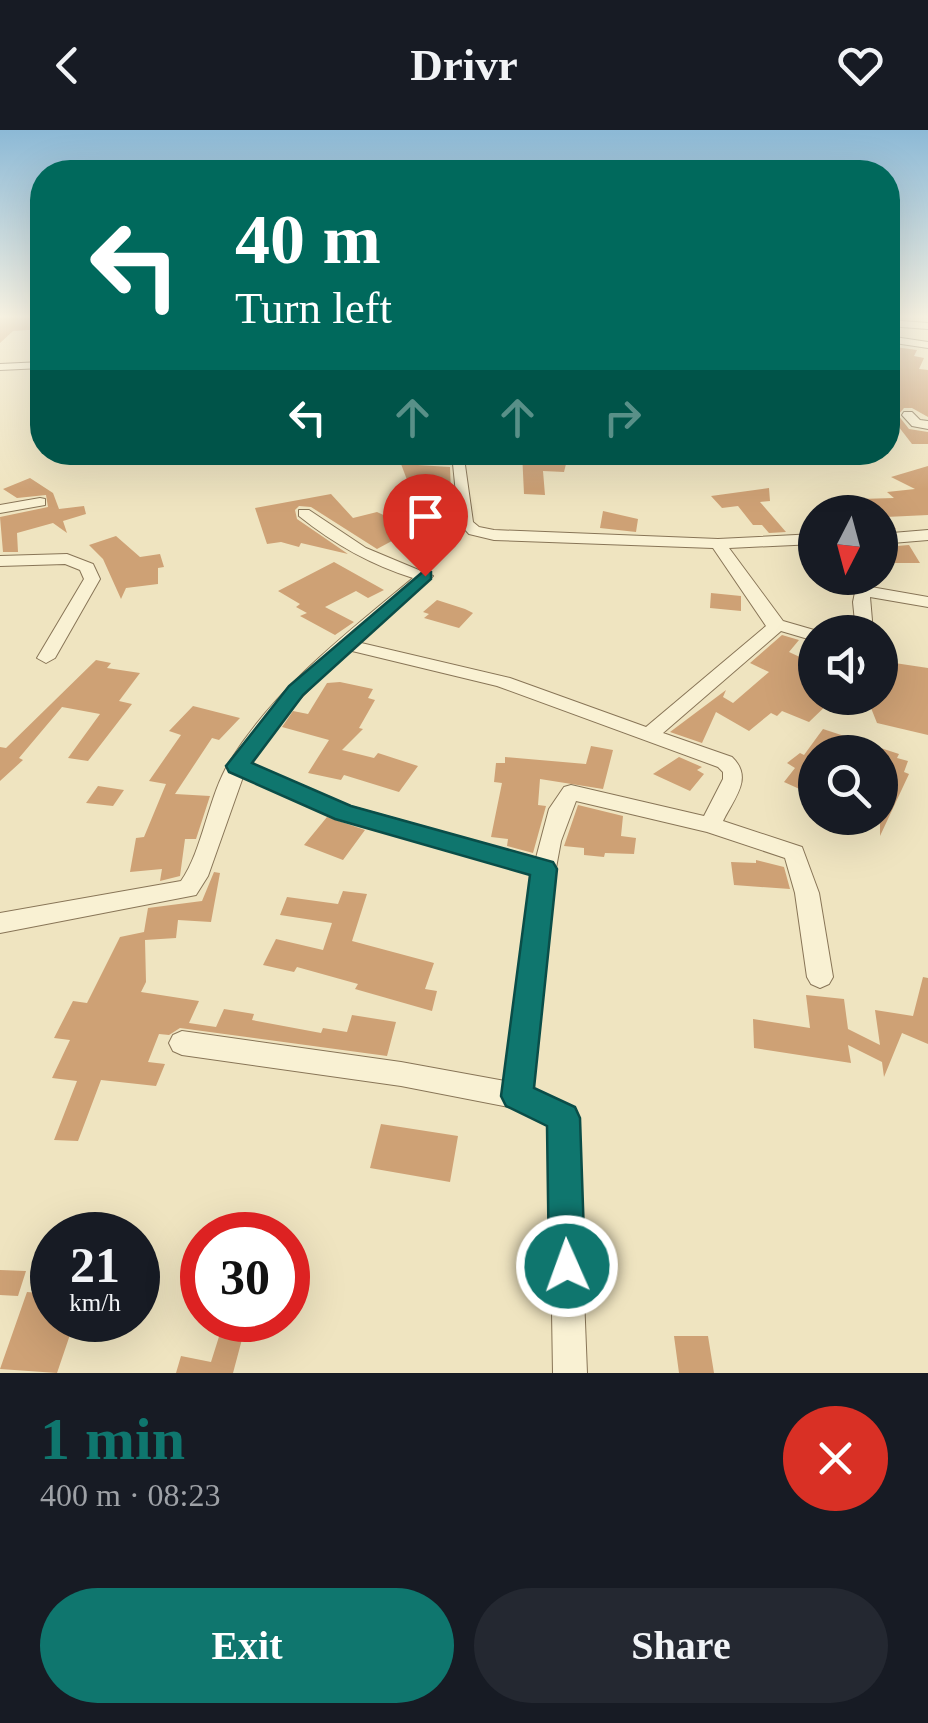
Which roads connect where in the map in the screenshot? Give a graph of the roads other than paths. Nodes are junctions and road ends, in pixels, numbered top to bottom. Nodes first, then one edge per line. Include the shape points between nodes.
1 (908, 415) dead end
2 (928, 426) edge
3 (459, 465) edge
4 (40, 502) dead end
5 (0, 509) edge
6 (304, 513) dead end
7 (928, 534) edge
8 (898, 537) edge
9 (798, 540) edge
10 (718, 544) junction
11 (0, 561) edge
12 (898, 594) edge
13 (928, 602) edge
14 (775, 624) junction
15 (798, 631) edge
16 (344, 644) junction
17 (46, 658) dead end
18 (651, 732) junction
19 (237, 766) junction
20 (710, 825) junction
21 (544, 869) junction
22 (0, 923) edge
23 (820, 977) dead end
24 (182, 1042) dead end
25 (517, 1096) junction
26 (570, 1373) edge

1 - 2 street
3 - 10 street via 466,523 474,531
4 - 5 street
6 - 16 street via 372,558 425,576
7 - 8 street
9 - 10 street
10 - 14 street
11 - 17 street via 66,559 87,567 92,579
12 - 13 street
14 - 15 street
14 - 18 street via 772,634
16 - 18 street via 503,682
16 - 19 street via 296,690
18 - 20 street via 733,770
19 - 21 street via 343,812
19 - 22 street via 188,889
20 - 21 street via 571,792 559,803
20 - 23 street via 794,853
21 - 25 street
24 - 25 street
25 - 26 street via 564,1118

